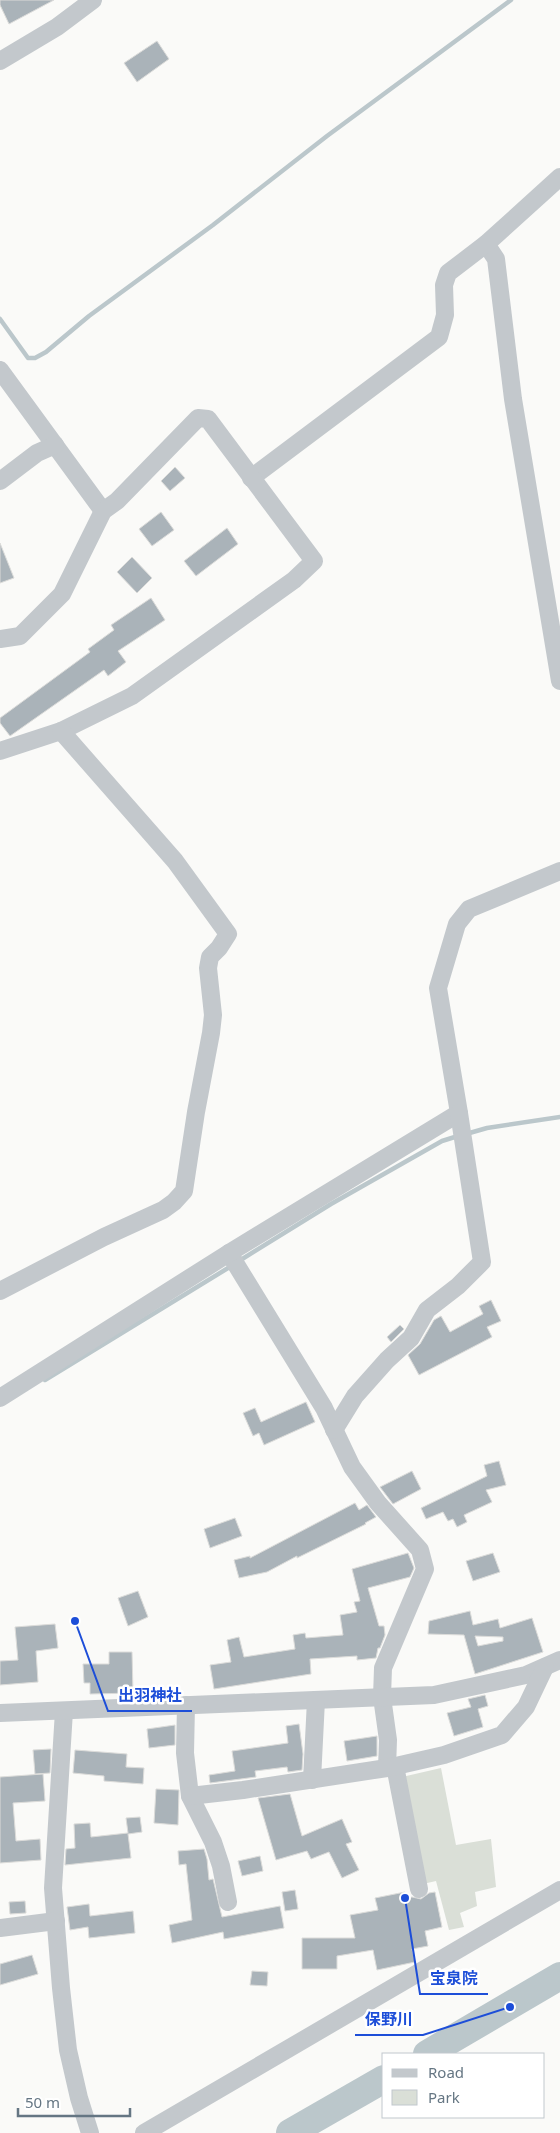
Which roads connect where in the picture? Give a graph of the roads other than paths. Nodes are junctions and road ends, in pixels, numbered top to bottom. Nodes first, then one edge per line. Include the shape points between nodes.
1 (93, 0) edge
2 (0, 61) edge
3 (560, 177) edge
4 (486, 244) junction
5 (0, 370) edge
6 (54, 445) junction
7 (251, 478) junction
8 (0, 481) edge
9 (103, 511) junction
10 (0, 639) edge
11 (560, 681) edge
12 (61, 731) junction
13 (0, 750) edge
14 (560, 871) edge
15 (459, 1113) junction
16 (229, 1253) junction
17 (0, 1291) edge
18 (0, 1398) edge
19 (334, 1430) junction
20 (553, 1663) edge
21 (382, 1697) junction
22 (316, 1700) junction
23 (186, 1705) junction
24 (64, 1711) junction
25 (0, 1713) edge
26 (391, 1767) junction
27 (312, 1780) junction
28 (190, 1796) junction
29 (419, 1889) dead end
30 (560, 1890) edge
31 (228, 1902) dead end
32 (56, 1921) junction
33 (0, 1928) edge
34 (90, 2133) edge
35 (144, 2133) edge

1 - 2 street
3 - 4 street
4 - 7 street via 445,277 445,315 439,337
4 - 11 street via 496,260 513,399
5 - 6 street
6 - 8 street
6 - 9 street
7 - 9 street via 208,419 198,418 117,501
7 - 12 street via 314,561 294,580 132,696
9 - 10 street via 62,594 20,636
12 - 13 street
12 - 17 street via 175,861 228,934 210,957 208,968 213,1015 184,1191 163,1210
14 - 15 street via 469,909 457,924 438,988
15 - 16 street
15 - 19 street via 482,1262 427,1310 412,1338 355,1396
16 - 18 street
16 - 19 street via 324,1408
19 - 21 street via 352,1467 378,1504 420,1550 425,1569 383,1668
20 - 21 street via 526,1676 434,1694
20 - 26 street via 526,1707 502,1735 444,1755
21 - 22 street
21 - 26 street
22 - 23 street
22 - 27 street
23 - 24 street
23 - 28 street
24 - 25 street
24 - 32 street via 53,1888
26 - 27 street
26 - 29 street
27 - 28 street
28 - 31 street via 213,1842
30 - 35 street
32 - 33 street
32 - 34 street via 68,2050

